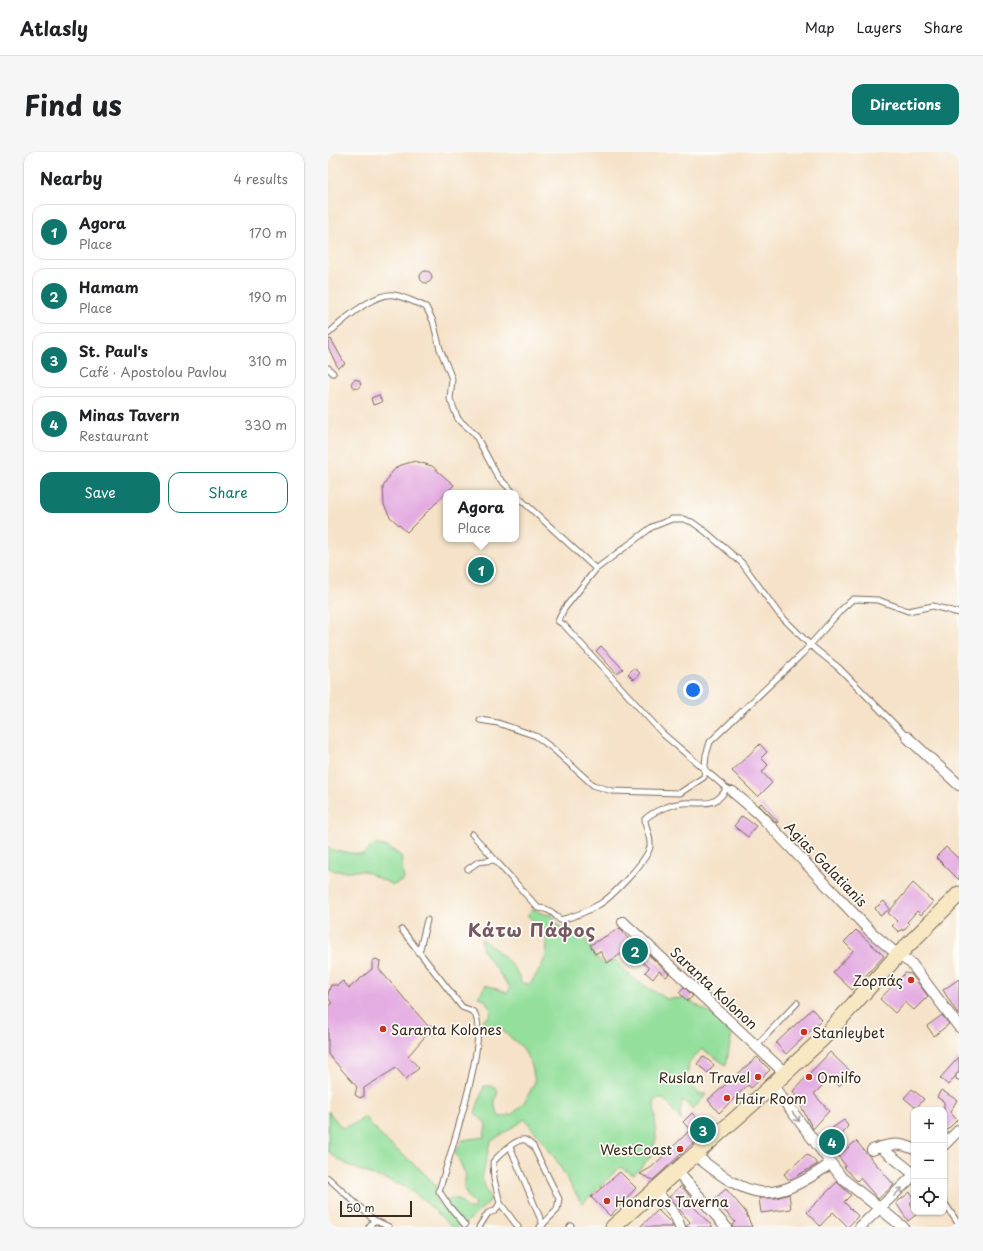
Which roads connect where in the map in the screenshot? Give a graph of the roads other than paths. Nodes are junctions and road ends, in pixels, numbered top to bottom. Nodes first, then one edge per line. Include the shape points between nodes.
1 (328, 334) edge
2 (328, 368) edge
3 (333, 373) dead end
4 (511, 490) edge
5 (519, 498) edge
6 (596, 569) junction
7 (959, 614) edge
8 (809, 644) junction
9 (480, 720) dead end
10 (907, 736) joint
11 (706, 770) junction
12 (959, 785) edge
13 (729, 789) junction
14 (472, 834) dead end
15 (494, 860) junction
16 (468, 869) dead end
17 (959, 894) edge
18 (427, 920) dead end
19 (623, 922) dead end
20 (402, 930) dead end
21 (419, 953) junction
22 (898, 955) junction
23 (797, 1003) dead end
24 (959, 1027) edge
25 (756, 1046) junction
26 (786, 1074) junction
27 (773, 1086) junction
28 (959, 1130) edge
29 (946, 1143) edge
30 (510, 1147) junction
31 (911, 1148) edge
32 (696, 1155) junction
33 (830, 1164) junction
34 (678, 1171) junction
35 (911, 1173) edge
36 (328, 1178) edge
37 (911, 1178) edge
38 (656, 1190) junction
39 (500, 1203) junction
40 (947, 1207) edge
41 (881, 1208) junction
42 (374, 1220) junction
43 (465, 1225) dead end
44 (959, 1225) edge
45 (542, 1226) edge
46 (369, 1227) edge
47 (389, 1227) edge
48 (479, 1227) edge
49 (518, 1227) edge
50 (613, 1227) edge
51 (680, 1227) edge
52 (726, 1227) edge
53 (860, 1227) edge
54 (903, 1227) edge

1 - 4 lane via 364,305 377,298 392,294 426,307 452,379 450,399 458,418 474,434 498,477
2 - 3 lane
5 - 6 lane
6 - 8 lane via 652,527 672,519 683,519 706,532 742,563 779,614
6 - 11 lane via 564,609 558,621 663,734
7 - 8 lane via 933,606 908,611 878,600 853,599
8 - 10 lane via 839,668
8 - 11 lane via 802,654 710,742 706,755
9 - 11 lane via 498,723 536,736 593,785 612,791 680,793 704,777
10 - 12 street
11 - 13 lane
13 - 15 lane via 719,800 710,803 681,803 651,814 645,819 650,847 647,857 608,898 569,918 560,920 545,908 538,908
13 - 22 street, Agias Galatianis via 759,814 871,932
14 - 15 lane
15 - 16 lane via 478,862
17 - 22 main road
18 - 21 lane
19 - 25 street, Saranta Kolonon
20 - 21 lane
21 - 43 lane via 462,1007 476,1014 479,1028 467,1100 439,1191
22 - 24 street, Agias Galatianis via 911,963
22 - 26 main road via 824,1038
23 - 25 lane
25 - 26 street, Saranta Kolonon
26 - 27 main road
27 - 32 main road via 714,1142
27 -> 33 street
28 - 29 street
30 - 39 lane via 494,1162 494,1179
30 - 45 lane
30 - 45 lane via 521,1140 526,1140 533,1146 559,1200 557,1210
31 - 35 street via 895,1144 876,1148
32 - 33 street via 711,1168 747,1190 760,1193 781,1191 808,1179
32 - 34 main road
33 - 41 street via 842,1178
34 - 38 main road
34 - 52 street
36 - 42 lane
41 -> 37 street
38 - 50 main road
38 - 51 street via 676,1217
39 - 48 lane via 495,1210 488,1213
39 - 49 lane
40 - 44 lane
41 - 53 street
41 - 54 street
42 - 46 lane
42 - 47 lane

